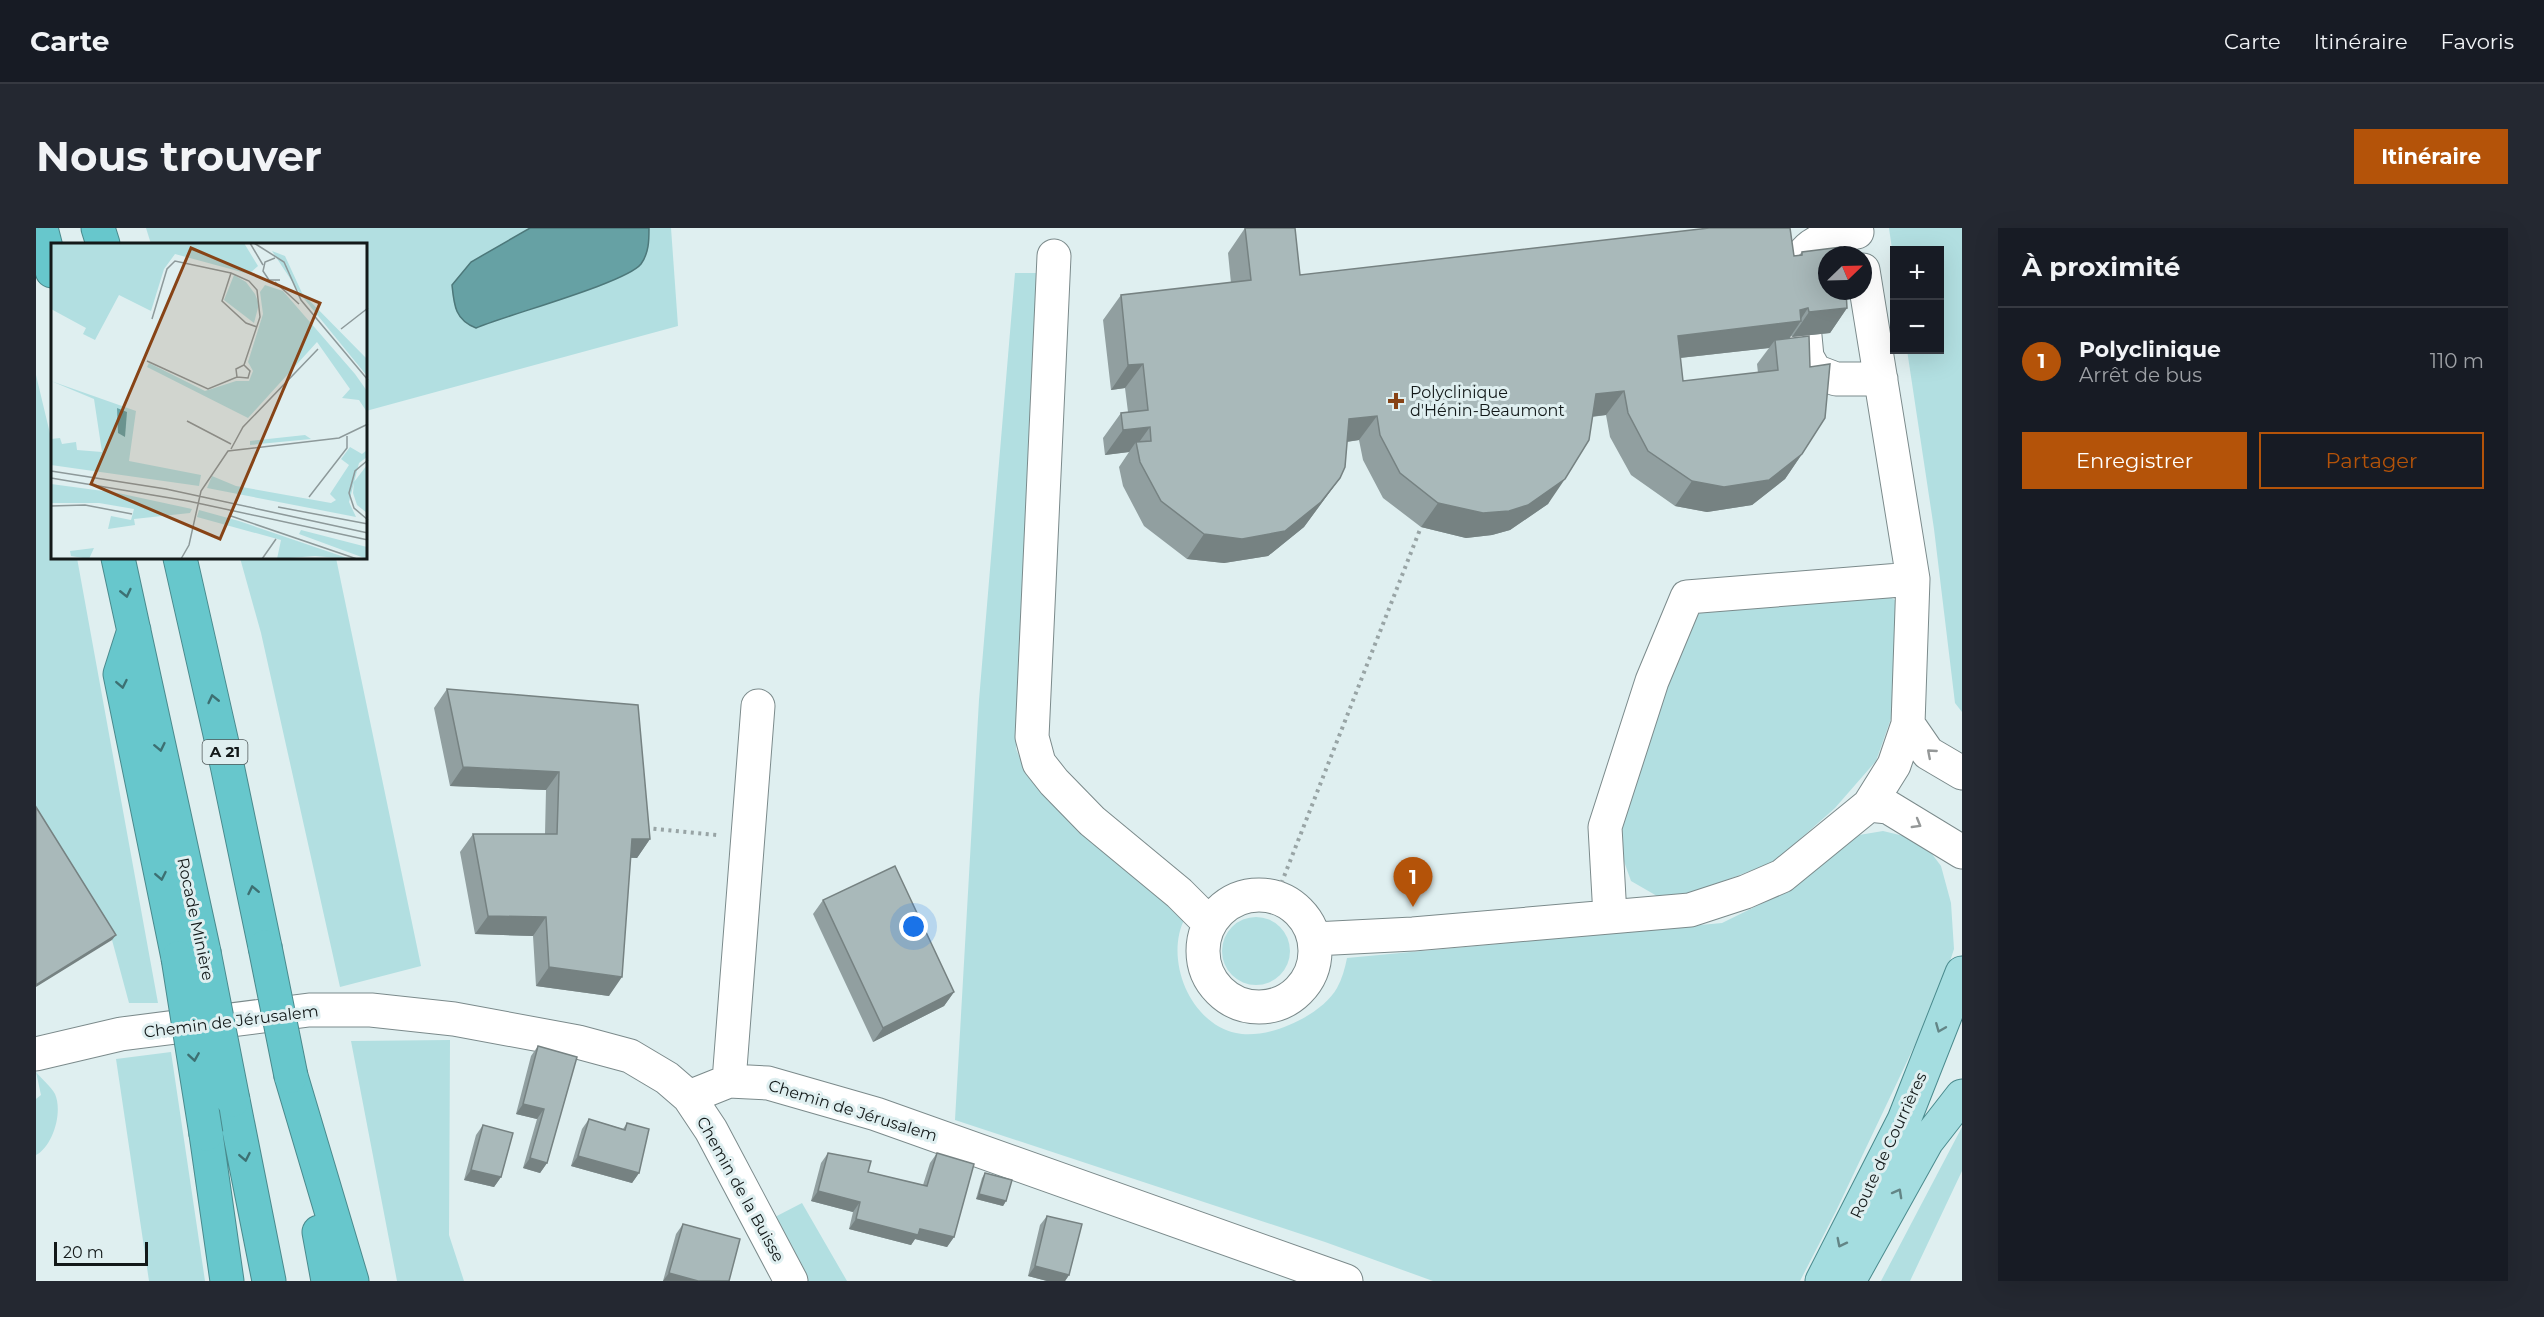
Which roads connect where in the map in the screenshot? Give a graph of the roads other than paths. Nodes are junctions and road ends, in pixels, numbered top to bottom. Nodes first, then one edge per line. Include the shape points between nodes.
1 (41, 228) edge
2 (98, 228) edge
3 (1858, 238) edge
4 (103, 243) edge
5 (1054, 256) dead end
6 (51, 267) edge
7 (1799, 275) edge
8 (1868, 300) edge
9 (1805, 336) edge
10 (1881, 379) junction
11 (118, 560) edge
12 (180, 560) edge
13 (1912, 579) junction
14 (758, 706) dead end
15 (1908, 724) junction
16 (1962, 773) edge
17 (1869, 805) junction
18 (1962, 852) edge
19 (1610, 916) junction
20 (1210, 924) junction
21 (1314, 939) junction
22 (191, 955) junction
23 (1962, 973) edge
24 (36, 1054) edge
25 (291, 1076) junction
26 (729, 1081) junction
27 (1962, 1096) edge
28 (689, 1097) junction
29 (227, 1281) edge
30 (269, 1281) edge
31 (328, 1281) edge
32 (352, 1281) edge
33 (791, 1281) edge
34 (1346, 1281) edge
35 (1822, 1281) edge
36 (1849, 1281) edge

1 - 6 highway
2 - 4 highway
3 - 7 street via 1832,236 1816,244 1803,255
5 - 20 street via 1032,737 1039,763 1054,782 1092,821
8 - 10 street
9 - 10 street via 1815,371 1836,379
10 - 13 street
11 -> 22 highway, Rocade Minière via 134,628
25 -> 12 highway, A 21, bridge
13 - 15 street
13 - 19 street via 1687,597 1652,681 1605,827
14 - 26 street
16 -> 15 street via 1928,753
15 - 17 street via 1894,765
17 -> 18 street via 1888,807
17 - 19 street via 1782,876 1745,892 1690,910
19 - 21 street
20 - 21 street via 1221,909 1256,894 1293,905 1306,919
20 - 21 street via 1203,959 1209,976 1234,1002 1252,1006 1270,1006 1287,1000 1301,988 1311,973
22 -> 29 highway, bridge via 206,1134
22 -> 30 highway, Rocade Minière, bridge via 233,1100
23 -> 35 main road, Route de Courrières via 1904,1120
24 - 28 street, Chemin de Jérusalem via 121,1034 309,1010 371,1010 454,1019 589,1044 630,1056 667,1078
25 - 31 highway, A 21
25 - 32 highway
26 - 28 street, Chemin de Jérusalem
26 - 34 street, Chemin de Jérusalem via 768,1083 876,1114
36 -> 27 main road, Route de Courrières via 1927,1141
28 - 33 street, Chemin de la Buisse via 711,1130

